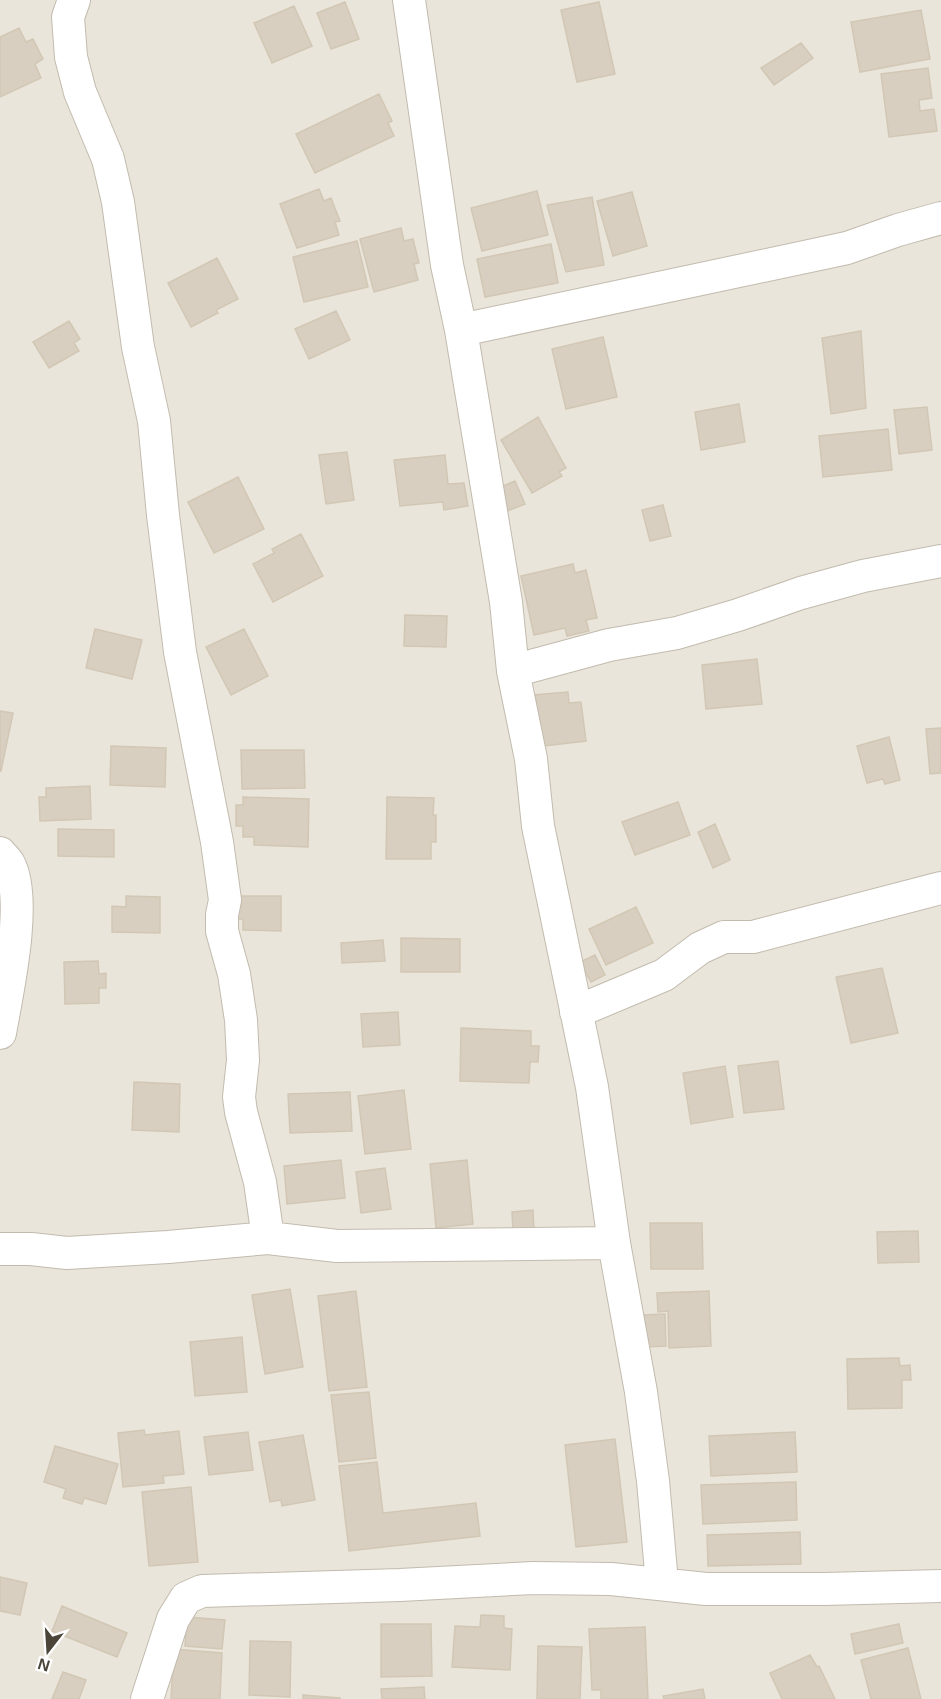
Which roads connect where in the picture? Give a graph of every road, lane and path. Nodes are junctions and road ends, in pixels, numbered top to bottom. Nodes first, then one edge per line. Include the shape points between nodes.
1 (74, 0) edge
2 (409, 0) edge
3 (941, 218) edge
4 (461, 330) junction
5 (941, 561) edge
6 (513, 671) junction
7 (0, 853) edge
8 (941, 888) edge
9 (576, 1012) junction
10 (0, 1033) edge
11 (268, 1238) junction
12 (614, 1243) junction
13 (0, 1249) edge
14 (662, 1583) junction
15 (941, 1586) edge
16 (147, 1699) edge

1 - 11 street via 68,17 71,57 80,92 108,159 118,202 138,348 154,421 180,652 217,842 225,900 222,931 241,1020 241,1112 260,1182
2 - 4 street via 447,266
3 - 4 street via 836,251
4 - 6 street via 506,602
5 - 6 street via 863,576 677,633 609,645
6 - 9 street via 531,759 538,826
7 - 10 street via 9,864 15,885 16,919
8 - 9 street via 753,937 724,937 700,948 664,975
9 - 12 street via 592,1087
11 - 12 street via 337,1246
11 - 13 street via 67,1252
12 - 14 street via 641,1392
14 - 15 street via 706,1589
14 - 16 street via 533,1578 202,1591 186,1598 173,1619

